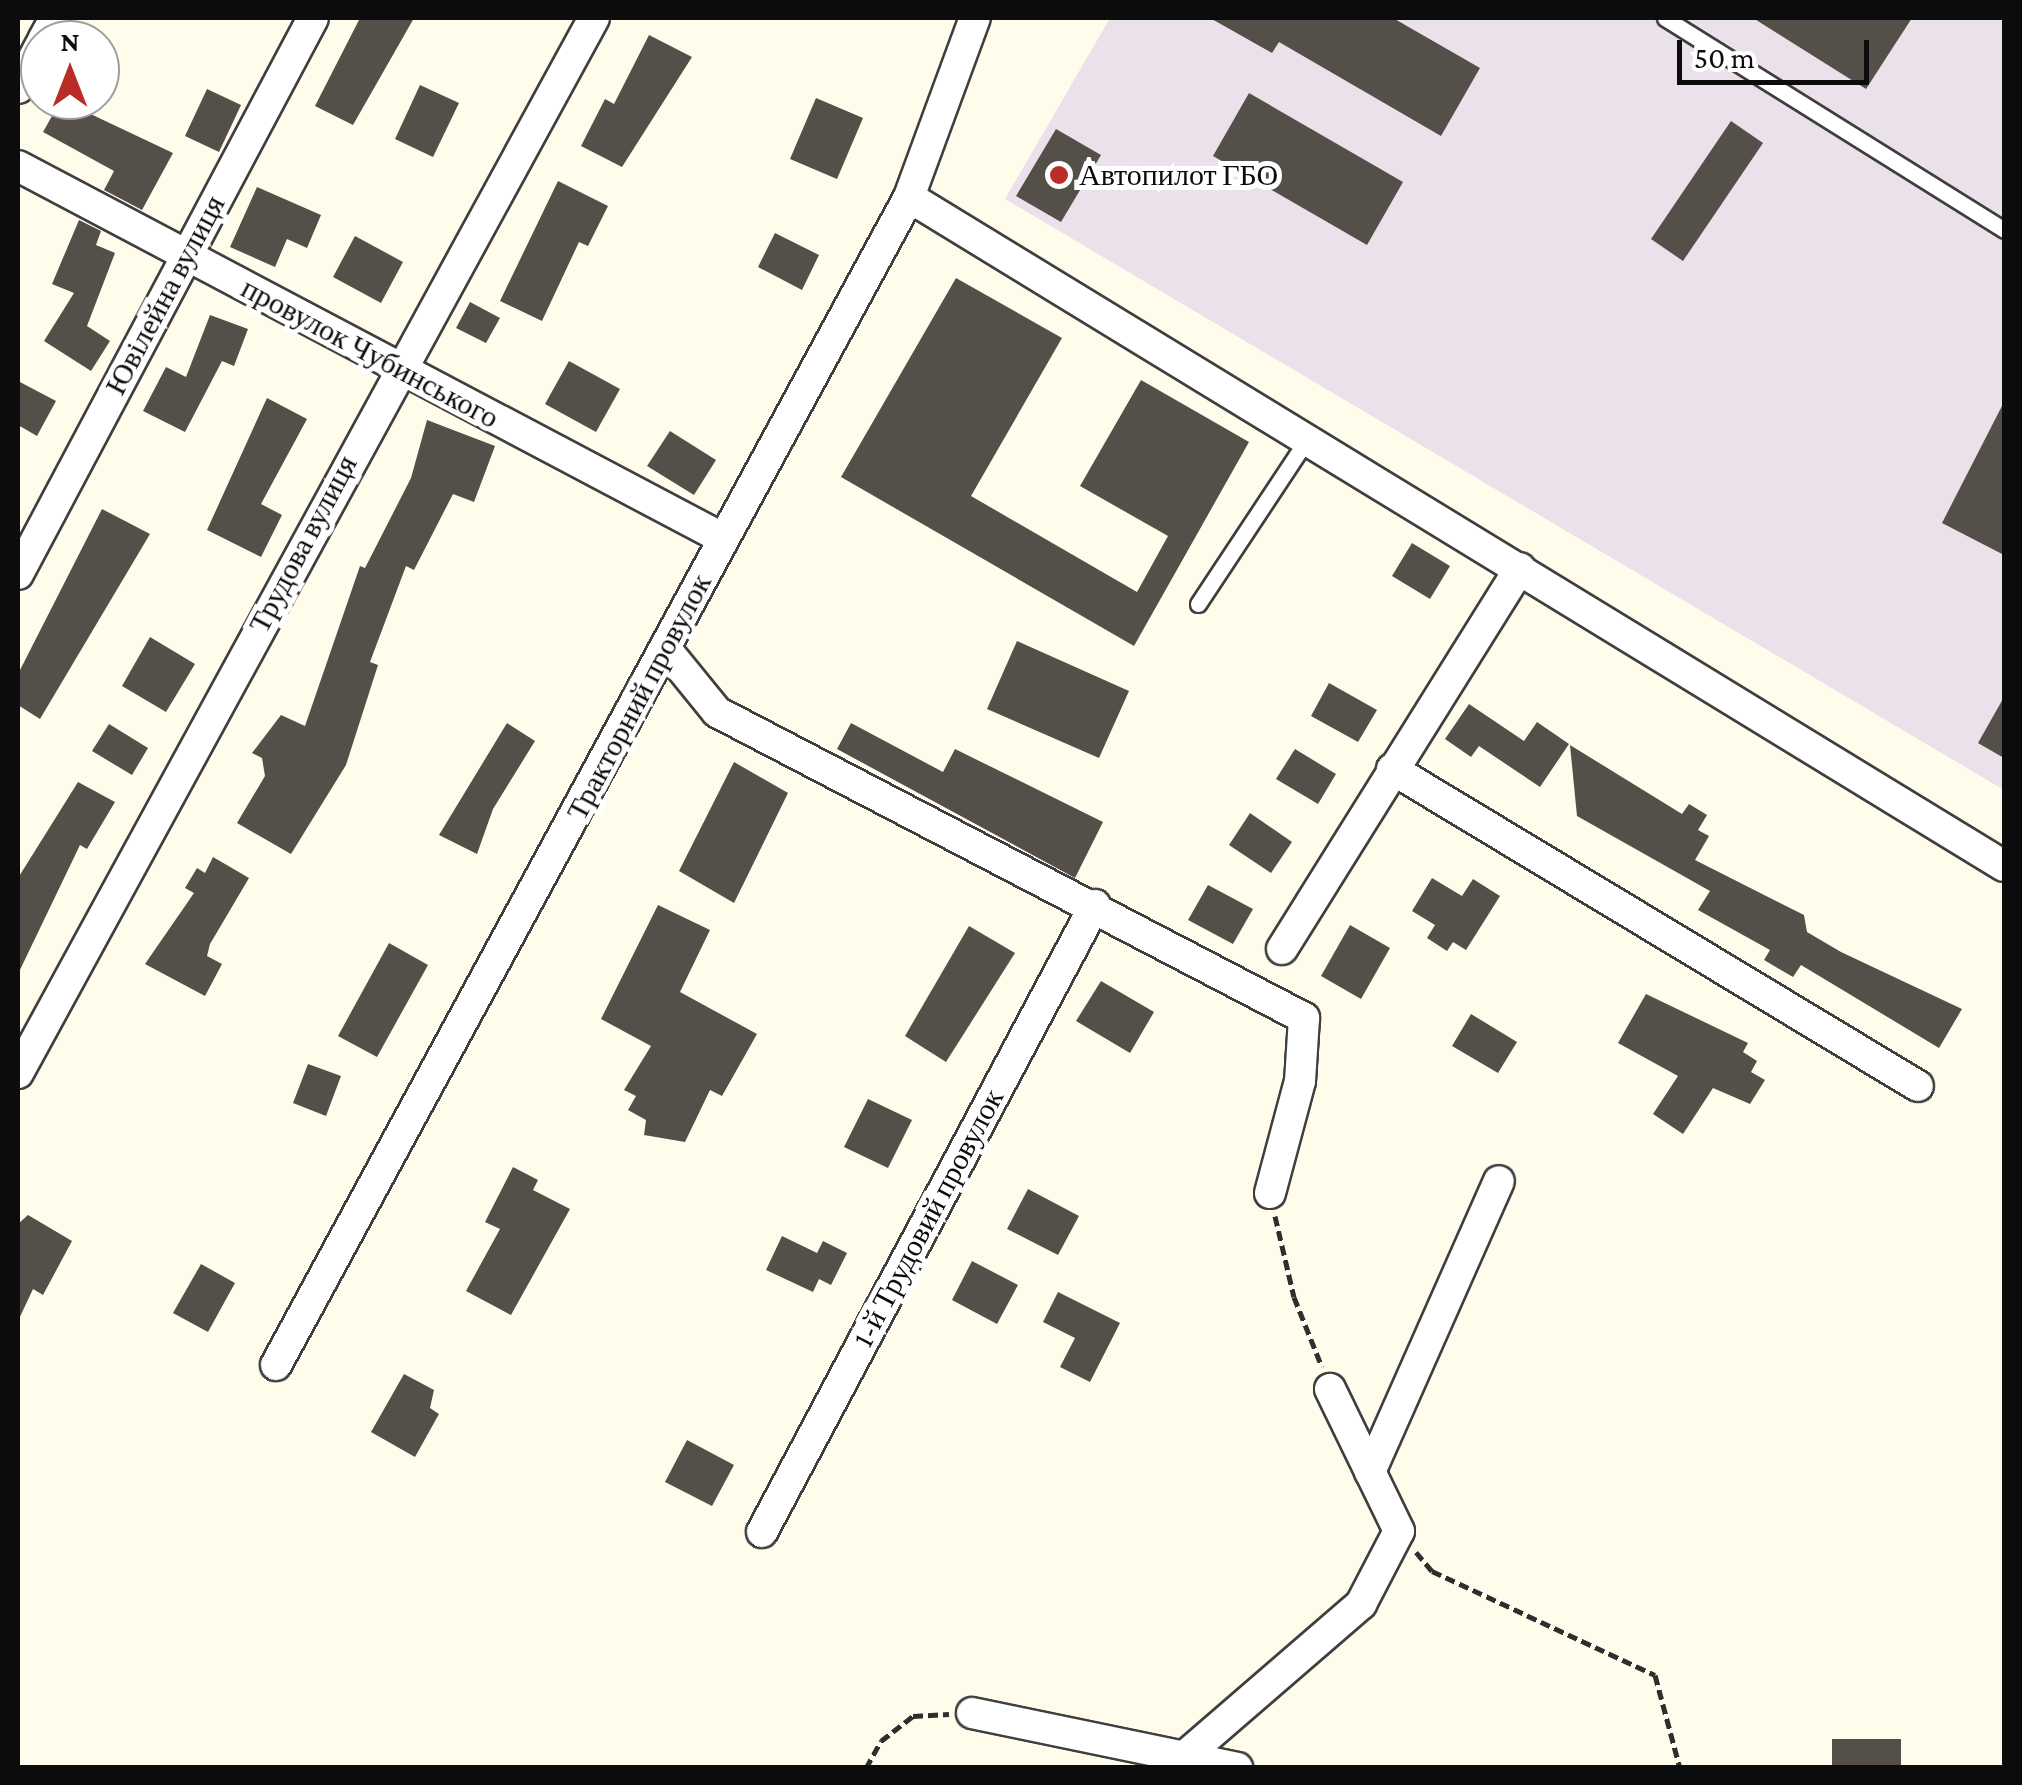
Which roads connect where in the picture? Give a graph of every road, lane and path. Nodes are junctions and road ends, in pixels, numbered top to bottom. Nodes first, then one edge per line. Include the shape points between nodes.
1 (312, 18) edge
2 (594, 18) edge
3 (975, 18) edge
4 (1665, 18) edge
5 (18, 166) edge
6 (908, 197) junction
7 (2004, 230) edge
8 (186, 254) junction
9 (398, 370) junction
10 (1306, 440) junction
11 (724, 540) junction
12 (1520, 568) junction
13 (18, 574) edge
14 (1198, 604) dead end
15 (664, 648) junction
16 (1392, 768) junction
17 (2004, 866) edge
18 (1095, 905) junction
19 (1282, 950) dead end
20 (18, 1074) edge
21 (1918, 1086) dead end
22 (1499, 1181) dead end
23 (1270, 1193) joint
24 (276, 1365) dead end
25 (1330, 1389) joint
26 (1370, 1472) junction
27 (1399, 1531) junction
28 (762, 1532) dead end
29 (972, 1713) joint
30 (1184, 1756) junction
31 (866, 1768) edge
32 (1236, 1768) edge
33 (1680, 1768) edge

1 - 8 street, Ювілейна вулиця
2 - 9 street, Трудова вулиця
3 - 6 street, Тракторний провулок
4 - 7 lane
5 - 8 street, провулок Чубинського
6 - 10 street
6 - 11 street, Тракторний провулок
8 - 9 street, провулок Чубинського
8 - 13 street, Ювілейна вулиця
9 - 11 street, провулок Чубинського
9 - 20 street, Трудова вулиця
10 - 12 street
10 - 14 lane
11 - 15 street, Тракторний провулок
12 - 16 street
12 - 17 street
15 - 18 street via 717,712 911,818
15 - 24 street, Тракторний провулок
16 - 19 street
16 - 21 street
18 - 23 street via 1304,1018 1300,1081
18 - 28 street, 1-й Трудовий провулок
22 - 26 street
23 - 25 path via 1294,1297
25 - 26 street
26 - 27 street
27 - 30 street via 1361,1604
27 - 33 path via 1432,1571 1654,1675
29 - 30 street
29 - 31 path via 913,1716 881,1741
30 - 32 street

